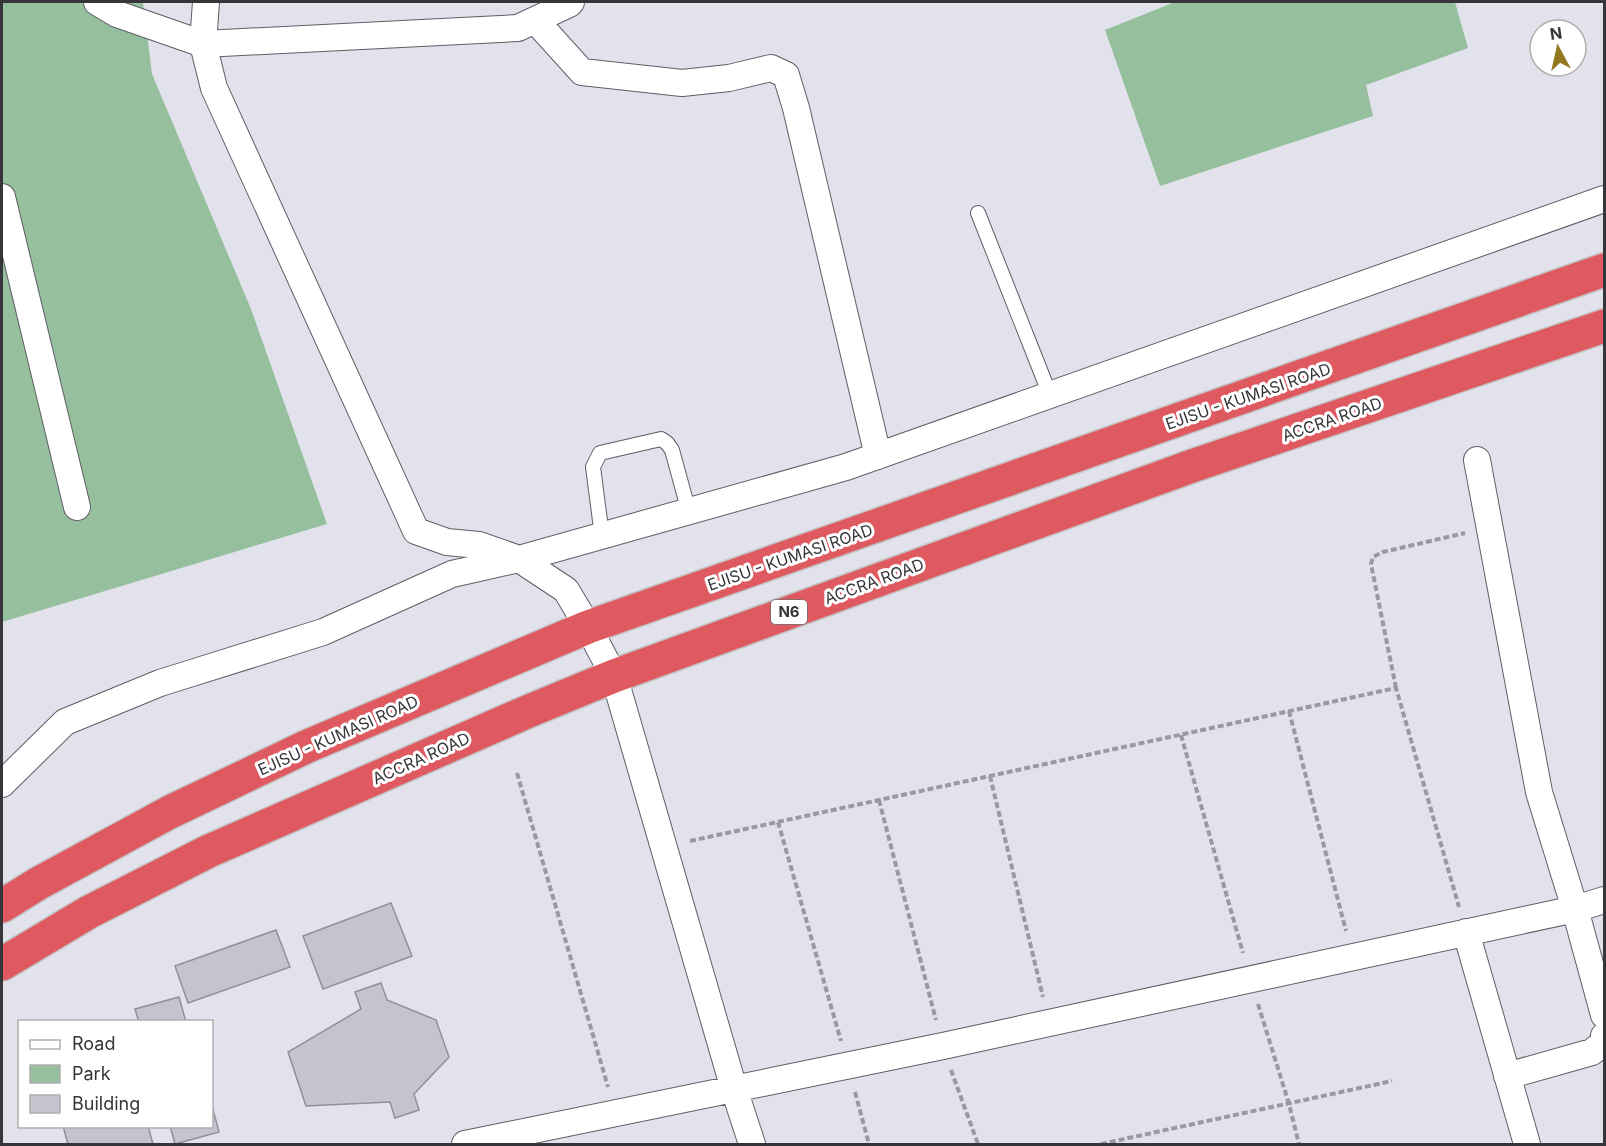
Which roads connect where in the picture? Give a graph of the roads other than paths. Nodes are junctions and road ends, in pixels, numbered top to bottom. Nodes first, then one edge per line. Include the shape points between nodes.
1 (97, 2) edge
2 (206, 2) edge
3 (571, 2) edge
4 (535, 20) junction
5 (203, 44) junction
6 (2, 197) edge
7 (1605, 199) edge
8 (978, 213) dead end
9 (1605, 270) edge
10 (1605, 326) edge
11 (1050, 395) junction
12 (878, 456) junction
13 (1477, 460) dead end
14 (77, 507) dead end
15 (689, 512) junction
16 (602, 536) junction
17 (519, 559) junction
18 (588, 627) junction
19 (614, 676) junction
20 (2, 784) edge
21 (1605, 900) edge
22 (2, 906) edge
23 (1575, 909) junction
24 (1466, 932) junction
25 (2, 964) edge
26 (1605, 1015) edge
27 (1605, 1036) edge
28 (1507, 1076) junction
29 (734, 1089) junction
30 (465, 1144) edge
31 (752, 1144) edge
32 (1527, 1144) edge

1 - 5 street via 117,14
2 - 5 street
3 - 4 street
4 - 5 street via 518,28
4 - 12 street via 582,72 682,83 771,68 786,75
5 - 17 street via 214,88 416,531 447,542 479,545
6 - 14 street
7 - 11 street
8 - 11 lane
9 - 18 highway, EJISU - KUMASI ROAD
10 - 19 highway, ACCRA ROAD / N6 via 1192,466
11 - 12 street
12 - 15 street
13 - 23 street via 1539,792
15 - 16 street
15 - 16 lane via 672,450 661,439 600,453 593,466
16 - 17 street
17 - 18 street via 566,590
17 - 20 street via 452,574 323,632 160,683 65,722
18 - 19 street
18 - 22 highway, EJISU - KUMASI ROAD via 308,746 170,812
19 - 25 highway, ACCRA ROAD / N6 via 209,851 89,912
19 - 29 street
21 - 23 street
23 - 24 street
23 - 26 street
24 - 28 street
24 - 29 street
27 - 28 street via 1592,1052
28 - 32 street
29 - 30 street
29 - 31 street

